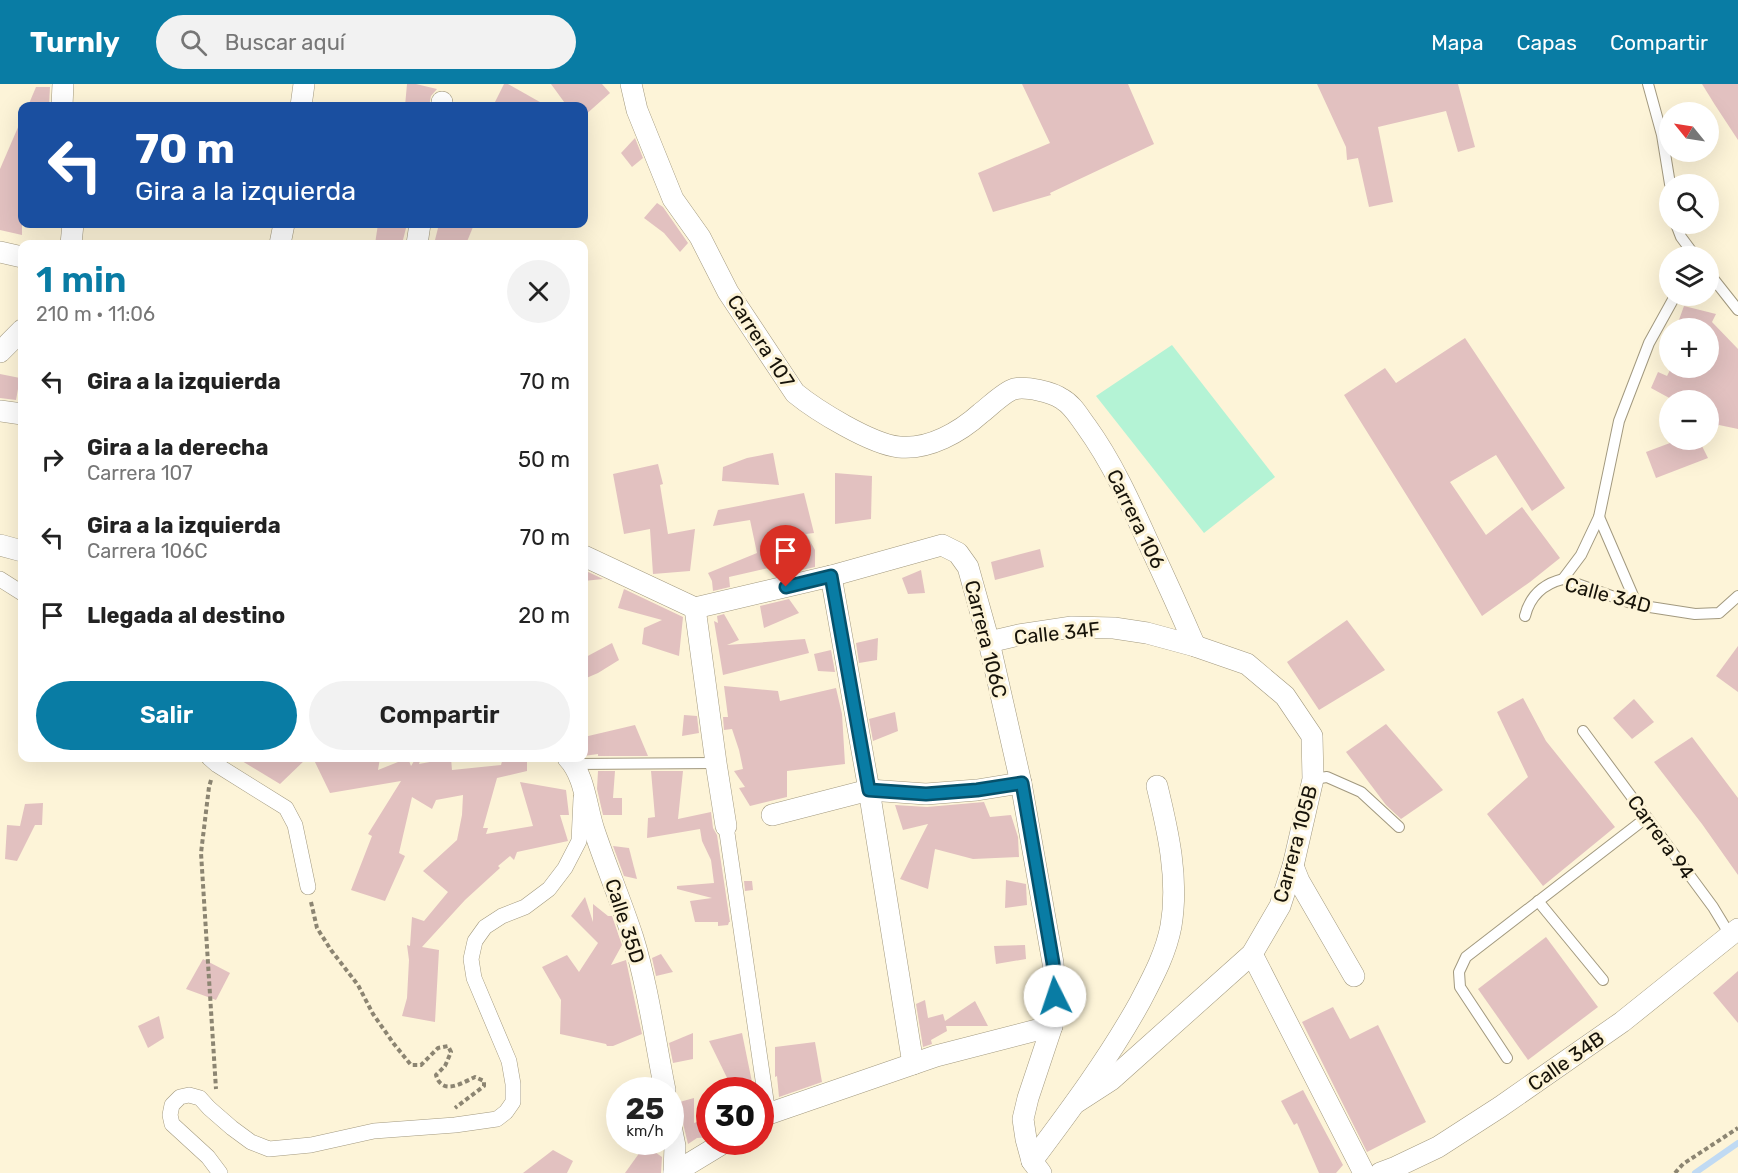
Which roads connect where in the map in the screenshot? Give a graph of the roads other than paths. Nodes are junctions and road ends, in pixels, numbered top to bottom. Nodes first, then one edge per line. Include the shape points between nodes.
1 (63, 84) edge
2 (304, 84) edge
3 (631, 84) edge
4 (1648, 84) edge
5 (62, 102) edge
6 (302, 102) edge
7 (1668, 174) edge
8 (0, 252) edge
9 (18, 256) edge
10 (1719, 286) edge
11 (1670, 306) edge
12 (1738, 310) edge
13 (18, 334) edge
14 (0, 352) edge
15 (1064, 399) joint
16 (0, 411) edge
17 (18, 413) edge
18 (1599, 517) junction
19 (0, 545) edge
20 (18, 550) edge
21 (588, 558) edge
22 (831, 576) junction
23 (0, 579) edge
24 (1563, 579) junction
25 (18, 590) edge
26 (1738, 596) edge
27 (1637, 605) junction
28 (695, 608) junction
29 (1525, 616) dead end
30 (989, 642) junction
31 (1195, 646) junction
32 (1583, 731) dead end
33 (588, 761) edge
34 (215, 762) edge
35 (571, 762) edge
36 (716, 763) junction
37 (1313, 779) junction
38 (1022, 783) junction
39 (583, 786) junction
40 (1157, 786) dead end
41 (869, 790) junction
42 (772, 815) dead end
43 (1646, 818) junction
44 (726, 826) joint
45 (1399, 827) dead end
46 (1293, 866) junction
47 (308, 887) road end
48 (1538, 901) junction
49 (1736, 936) edge
50 (1252, 954) junction
51 (1354, 975) dead end
52 (1603, 980) dead end
53 (1052, 1026) junction
54 (1507, 1058) dead end
55 (913, 1064) junction
56 (662, 1077) edge
57 (759, 1077) edge
58 (1077, 1102) junction
59 (774, 1113) edge
60 (675, 1155) edge
61 (703, 1155) edge
62 (1036, 1167) edge
63 (674, 1172) edge
64 (220, 1173) edge
65 (1364, 1173) edge
66 (1380, 1173) edge

1 - 5 street
2 - 6 street
3 - 15 street, Carrera 107 via 637,110 673,199 700,237 728,292 795,393 810,406 871,439 899,447 922,446 941,439 1014,389 1042,390
4 - 7 lane
8 - 9 street
10 - 12 lane
11 - 18 lane via 1649,343 1619,421
13 - 14 street
15 - 31 street, Carrera 106 via 1094,437 1120,481
16 - 17 street
18 - 24 lane via 1581,555
18 - 27 lane
19 - 20 street
21 - 28 street
22 - 28 street, Carrera 106C
22 - 30 street, Carrera 106C via 942,545 958,553 968,567
22 - 41 street
23 - 25 street
24 - 27 lane, Calle 34D
24 - 29 lane, Calle 34D via 1534,595
26 - 27 lane, Calle 34D via 1719,613 1695,614
28 - 36 street
30 - 31 street, Calle 34F via 1071,627 1147,633
30 - 38 street, Carrera 106C
31 - 37 street, Carrera 105B via 1247,664 1285,696 1312,736
32 - 43 lane, Carrera 94
33 - 36 lane
34 - 47 street via 286,808 295,825
35 - 39 street, Calle 35D
36 - 44 street
37 - 45 lane via 1327,777 1361,792
37 - 46 street, Carrera 105B
38 - 41 street via 926,794
38 - 53 street, Carrera 106C via 1053,963
39 - 56 street, Calle 35D via 602,854 633,937
39 - 64 street via 579,842 565,868 549,889 525,907 485,927 475,941 471,959 474,978 509,1061 513,1102 506,1112 497,1119 374,1131 311,1145 269,1149 232,1128 200,1098 180,1097 172,1105 172,1124
40 - 58 street via 1174,883 1169,933 1155,974
41 - 42 street
41 - 55 street
43 - 48 lane
43 - 49 lane, Carrera 94
44 - 57 street
46 - 50 street, Carrera 105B via 1280,906
46 - 51 street
48 - 52 lane
48 - 54 lane via 1466,957 1458,972 1461,987
49 - 66 street, Calle 34B via 1500,1107 1438,1147
50 - 58 street, Carrera 105B via 1111,1080
50 - 65 street
53 - 55 street
53 - 62 street, Carrera 106C via 1023,1119
55 - 59 street
58 - 62 street
60 - 63 street
61 - 63 street

